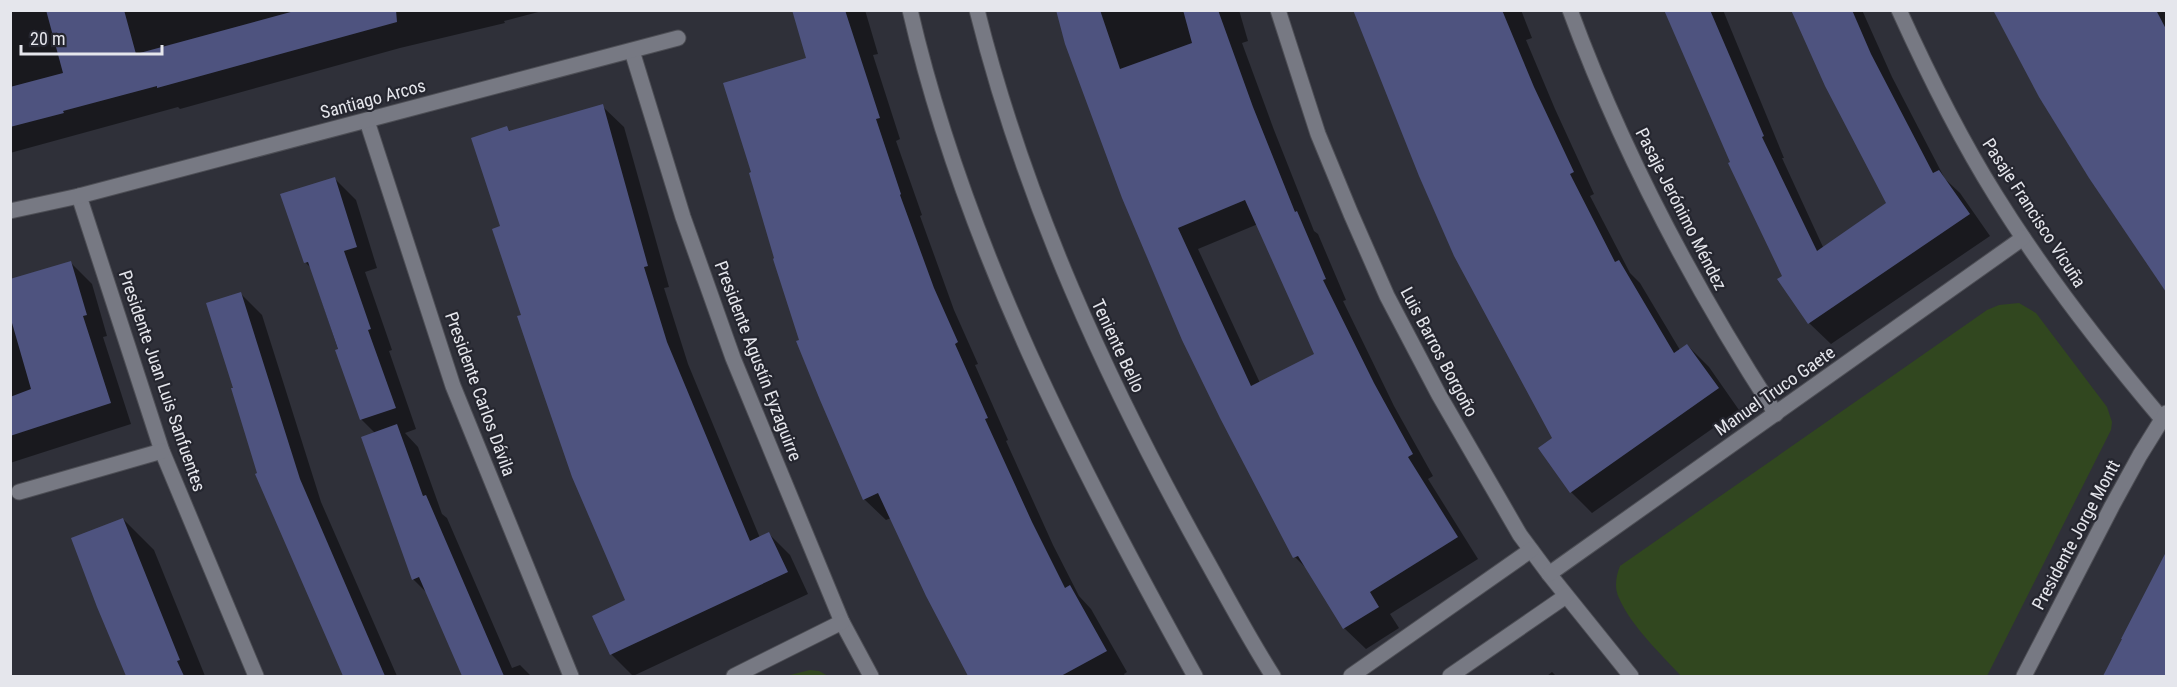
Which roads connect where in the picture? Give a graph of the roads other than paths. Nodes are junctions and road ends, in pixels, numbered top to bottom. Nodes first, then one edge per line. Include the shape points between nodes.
1 (910, 10) edge
2 (977, 10) edge
3 (1278, 10) edge
4 (1570, 10) edge
5 (1899, 10) edge
6 (678, 38) dead end
7 (632, 51) junction
8 (367, 121) junction
9 (79, 196) junction
10 (10, 211) edge
11 (2023, 238) junction
12 (1776, 414) junction
13 (2164, 416) edge
14 (162, 451) junction
15 (19, 492) dead end
16 (1531, 550) junction
17 (1549, 574) junction
18 (1566, 596) junction
19 (842, 622) junction
20 (255, 676) edge
21 (571, 676) edge
22 (734, 676) edge
23 (871, 676) edge
24 (1195, 676) edge
25 (1273, 676) edge
26 (1351, 676) edge
27 (1450, 676) edge
28 (1631, 676) edge
29 (2024, 676) edge

1 - 24 street via 959,181 1011,310 1055,411 1118,538
2 - 25 street, Teniente Bello via 989,60 1033,193 1109,375 1173,500
3 - 16 street, Luis Barros Borgoño via 1318,134 1387,297 1480,468
4 - 12 street, Pasaje Jerónimo Méndez via 1615,123 1668,233
5 - 11 street, Pasaje Francisco Vicuña via 1968,147
6 - 7 street, Santiago Arcos
7 - 8 street, Santiago Arcos
7 - 19 street, Presidente Agustín Eyzaguirre via 683,217 733,358
8 - 9 street, Santiago Arcos
8 - 21 street, Presidente Carlos Dávila via 453,386
9 - 10 street, Santiago Arcos
9 - 14 street, Presidente Juan Luis Sanfuentes
11 - 12 street, Manuel Truco Gaete
11 - 13 street, Pasaje Francisco Vicuña via 2100,344
12 - 17 street, Manuel Truco Gaete
13 - 29 street, Presidente Jorge Montt via 2112,506
14 - 15 street
14 - 20 street, Presidente Juan Luis Sanfuentes
16 - 17 street, Luis Barros Borgoño
16 - 26 street
17 - 18 street, Luis Barros Borgoño
18 - 27 street
18 - 28 street, Luis Barros Borgoño
19 - 22 street
19 - 23 street, Presidente Agustín Eyzaguirre

